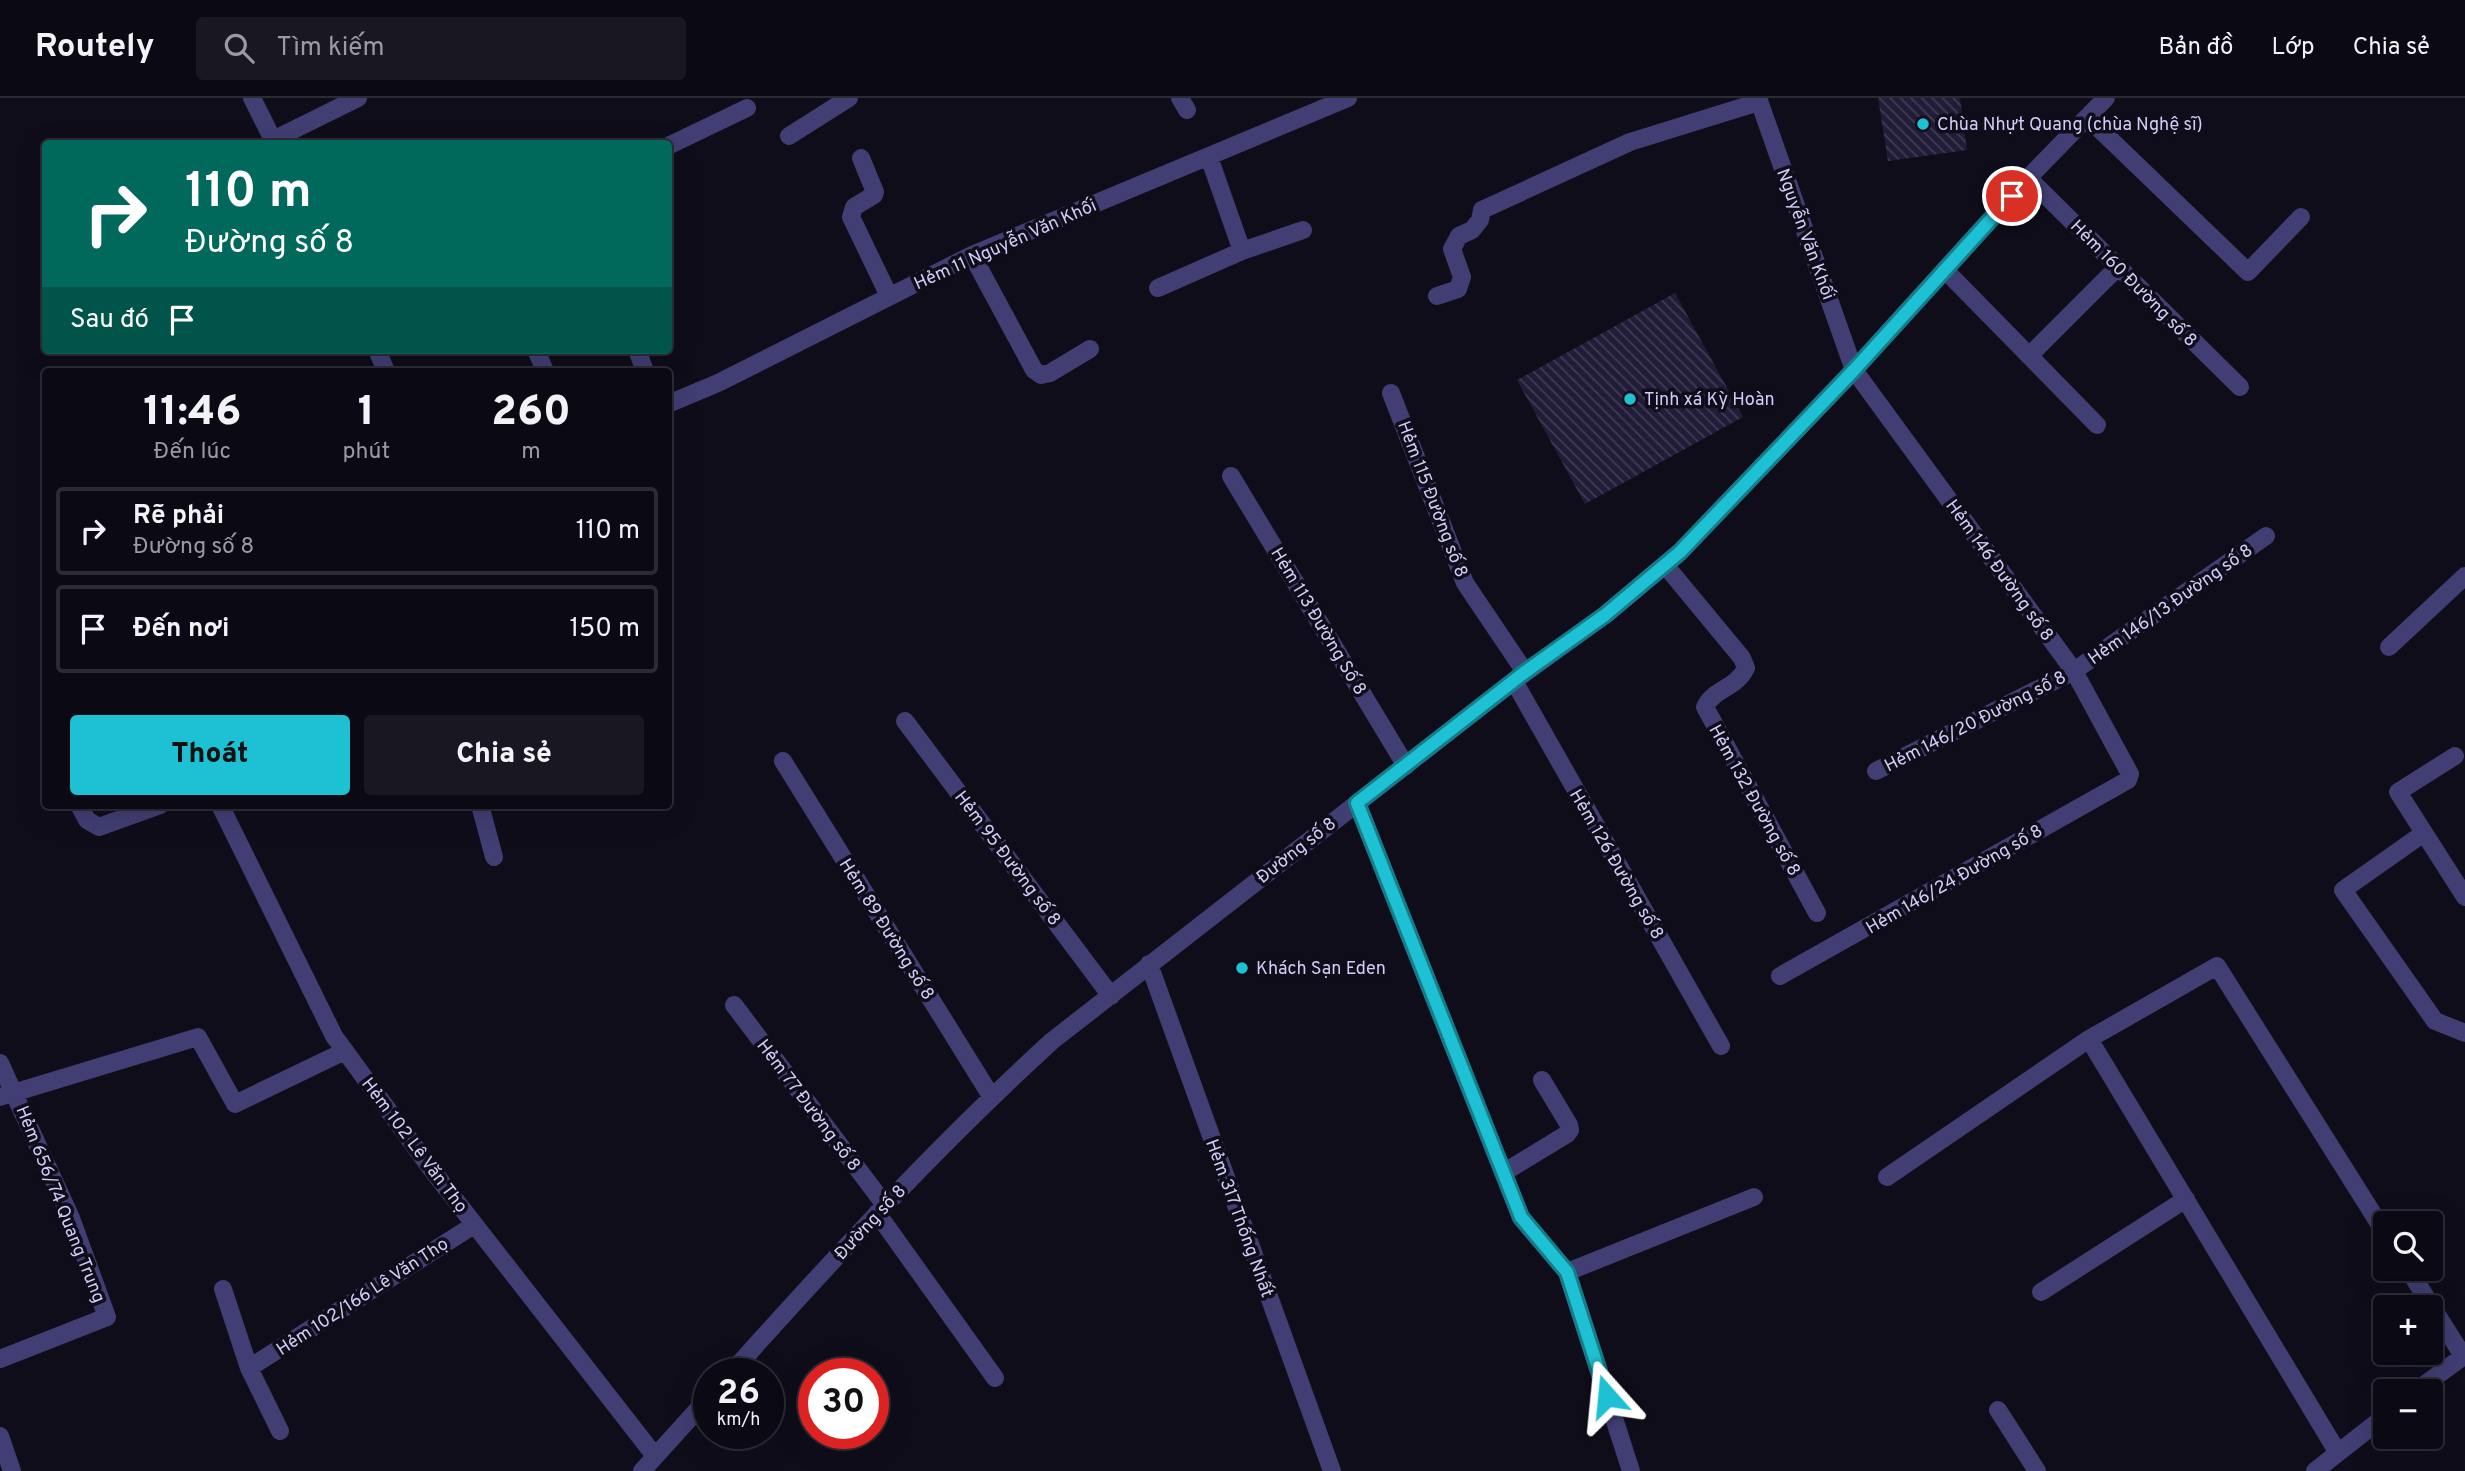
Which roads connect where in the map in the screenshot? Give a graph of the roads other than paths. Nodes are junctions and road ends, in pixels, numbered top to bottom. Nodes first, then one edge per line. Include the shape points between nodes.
1 (252, 98) edge
2 (358, 98) edge
3 (849, 98) edge
4 (1348, 98) edge
5 (2106, 98) edge
6 (1758, 100) edge
7 (747, 107) dead end
8 (2088, 118) junction
9 (789, 136) dead end
10 (273, 140) edge
11 (278, 140) edge
12 (672, 143) edge
13 (1209, 157) junction
14 (860, 158) dead end
15 (2028, 178) junction
16 (2301, 217) dead end
17 (1303, 230) dead end
18 (1242, 251) junction
19 (972, 255) junction
20 (2118, 267) junction
21 (1945, 270) junction
22 (1158, 288) dead end
23 (889, 296) junction
24 (1437, 296) dead end
25 (1090, 349) dead end
26 (2029, 356) junction
27 (1854, 370) junction
28 (2240, 387) dead end
29 (1391, 393) dead end
30 (672, 402) edge
31 (2097, 425) dead end
32 (1231, 476) dead end
33 (2266, 536) dead end
34 (1665, 565) junction
35 (2465, 576) edge
36 (2389, 647) dead end
37 (2074, 671) junction
38 (1520, 677) junction
39 (905, 721) dead end
40 (2455, 756) dead end
41 (783, 761) dead end
42 (1406, 766) junction
43 (1876, 771) dead end
44 (2128, 780) joint
45 (1357, 803) junction
46 (81, 809) edge
47 (149, 809) edge
48 (222, 809) edge
49 (481, 809) edge
50 (2424, 832) junction
51 (494, 857) dead end
52 (2465, 897) edge
53 (1816, 912) dead end
54 (1149, 964) junction
55 (1780, 976) dead end
56 (1111, 996) junction
57 (734, 1005) dead end
58 (2465, 1033) edge
59 (2089, 1039) junction
60 (1721, 1046) dead end
61 (345, 1051) junction
62 (0, 1063) edge
63 (1542, 1080) dead end
64 (7, 1094) edge
65 (991, 1096) junction
66 (1503, 1173) junction
67 (1887, 1177) dead end
68 (1754, 1197) dead end
69 (2186, 1199) junction
70 (881, 1209) junction
71 (2373, 1214) edge
72 (474, 1225) junction
73 (1567, 1272) junction
74 (2415, 1281) edge
75 (223, 1289) dead end
76 (2041, 1292) dead end
77 (2464, 1356) edge
78 (745, 1358) edge
79 (0, 1359) edge
80 (249, 1368) junction
81 (995, 1378) dead end
82 (2432, 1379) edge
83 (1998, 1410) dead end
84 (693, 1415) edge
85 (2373, 1425) edge
86 (280, 1431) dead end
87 (0, 1436) edge
88 (2338, 1453) junction
89 (655, 1457) junction
90 (12, 1471) edge
91 (642, 1471) edge
92 (1332, 1471) edge
93 (1631, 1471) edge
94 (2037, 1471) edge
95 (2315, 1471) edge

1 - 10 street
2 - 11 street
3 - 9 street
4 - 13 street, Hẻm 11 Nguyễn Văn Khối
5 - 8 street, Đường số 8
6 - 24 street via 1630,142 1482,210 1480,220 1459,236 1452,249 1462,277 1458,289
6 - 27 street, Nguyễn Văn Khối
7 - 12 street
8 - 15 street, Đường số 8
8 - 16 street via 2248,272
13 - 18 street
13 - 19 street, Hẻm 11 Nguyễn Văn Khối
14 - 23 street via 875,192 854,207 851,217
15 - 20 street, Hẻm 160 Đường số 8
15 - 21 street, Đường số 8
17 - 18 street
18 - 22 street
19 - 23 street, Hẻm 11 Nguyễn Văn Khối
19 - 25 street via 1034,370 1050,373
20 - 26 street
20 - 28 street, Hẻm 160 Đường số 8
21 - 26 street
21 - 27 street, Đường số 8
23 - 30 street, Hẻm 11 Nguyễn Văn Khối
26 - 31 street
27 - 34 street, Đường số 8
27 - 37 street, Hẻm 146 Đường số 8
29 - 38 street, Hẻm 115 Đường số 8 via 1465,583
32 - 42 street, Hẻm 113 Đường Số 8
33 - 37 street, Hẻm 146/13 Đường số 8
34 - 38 street, Đường số 8
34 - 53 street, Hẻm 132 Đường số 8 via 1742,658 1746,668 1740,679 1709,699 1705,707
35 - 36 street
37 - 43 street, Hẻm 146/20 Đường số 8
37 - 44 street, Hẻm 146 Đường số 8 via 2128,768
38 - 42 street, Đường số 8
38 - 60 street, Hẻm 126 Đường số 8
39 - 56 street, Hẻm 95 Đường số 8
40 - 50 street via 2398,792
41 - 65 street, Hẻm 89 Đường số 8
42 - 45 street, Đường số 8
44 - 55 street, Hẻm 146/24 Đường số 8
45 - 54 street, Đường số 8
45 - 66 street
46 - 47 street via 87,820 99,827
48 - 61 street, Hẻm 102 Lê Văn Thọ
49 - 51 street
50 - 52 street
50 - 58 street via 2343,890 2435,1021
54 - 56 street, Đường số 8
54 - 92 street, Hẻm 317 Thống Nhất
56 - 65 street, Đường số 8
57 - 70 street, Hẻm 77 Đường số 8
59 - 67 street
59 - 69 street
59 - 71 street via 2217,967
61 - 64 street via 235,1104 198,1037
61 - 72 street, Hẻm 102 Lê Văn Thọ
62 - 64 street, Hẻm 656/74 Quang Trung
63 - 66 street via 1570,1130
64 - 79 street, Hẻm 656/74 Quang Trung via 71,1218 107,1317
65 - 70 street, Đường số 8
66 - 73 street via 1521,1217
68 - 73 street
69 - 76 street
69 - 88 street
70 - 78 street, Đường số 8
70 - 81 street, Hẻm 77 Đường số 8
72 - 80 street, Hẻm 102/166 Lê Văn Thọ
72 - 89 street, Hẻm 102 Lê Văn Thọ
73 - 93 street
74 - 77 street
75 - 80 street
77 - 82 street
80 - 86 street
83 - 94 street
84 - 89 street
85 - 88 street
87 - 90 street
88 - 95 street
89 - 91 street

